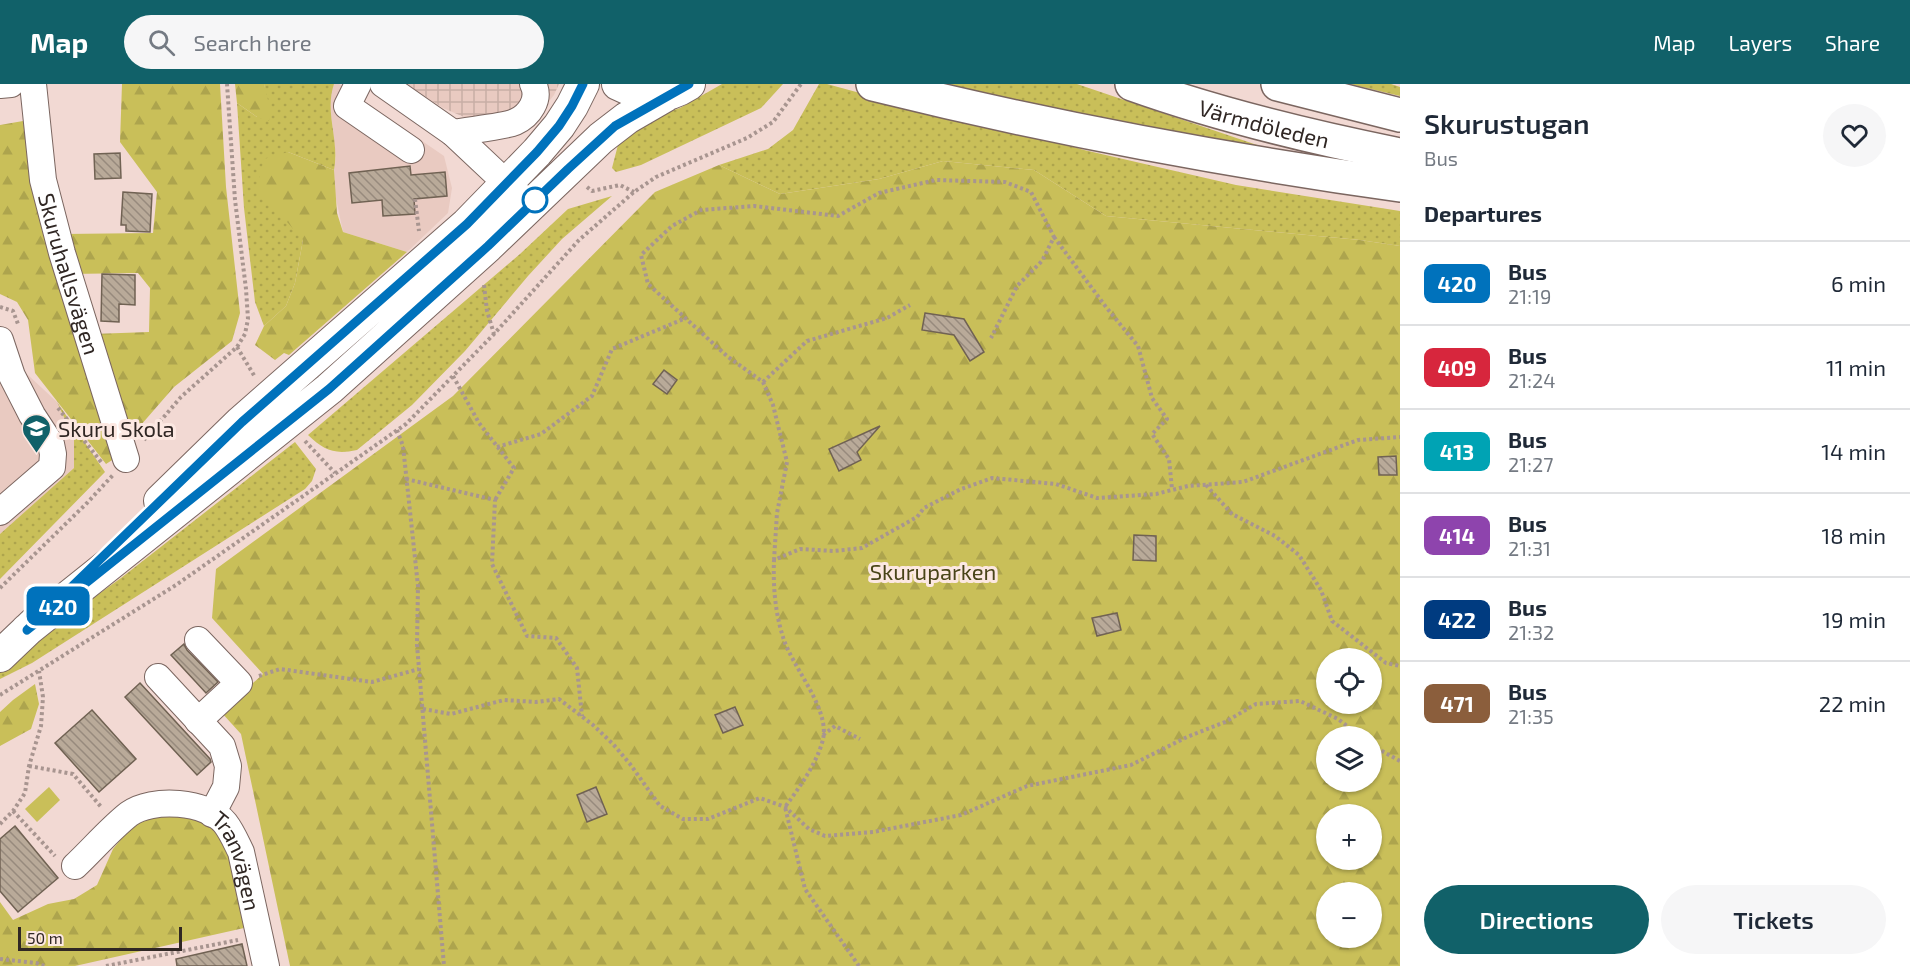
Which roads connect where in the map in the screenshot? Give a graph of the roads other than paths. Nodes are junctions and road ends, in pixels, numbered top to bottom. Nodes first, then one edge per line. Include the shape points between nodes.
1 (11, 84) edge
2 (33, 84) edge
3 (358, 84) edge
4 (383, 84) edge
5 (533, 84) edge
6 (583, 84) edge
7 (618, 84) edge
8 (873, 84) edge
9 (1132, 84) edge
10 (1278, 84) edge
11 (0, 85) edge
12 (677, 90) edge
13 (1400, 115) edge
14 (453, 133) junction
15 (411, 150) dead end
16 (1400, 154) edge
17 (507, 184) junction
18 (1400, 185) edge
19 (530, 205) junction
20 (10, 335) edge
21 (115, 463) road end
22 (0, 513) edge
23 (198, 640) dead end
24 (10, 644) edge
25 (158, 677) dead end
26 (198, 721) junction
27 (212, 814) junction
28 (75, 866) road end
29 (266, 966) edge

1 - 11 street
2 - 21 street, Skuruhallsvägen via 43,180
3 - 15 street via 347,106
4 - 14 street
5 - 14 street via 537,90 534,106 515,122
6 - 17 main road via 559,126
7 - 12 main road via 636,93
8 - 18 highway via 1143,143
9 - 16 highway, Värmdöleden via 1303,134
10 - 13 highway, Värmdöleden
12 - 19 main road via 615,126
14 - 17 street
17 - 19 street
17 - 24 main road via 467,224 242,422
19 - 24 main road via 329,389
20 - 22 street via 12,376 46,434 53,454 52,467
23 - 26 street via 239,683
25 - 26 street
26 - 27 street via 222,746 228,766 226,788
27 - 28 street, Tranvägen via 195,806 152,805 131,813
27 - 29 street, Tranvägen via 224,822 240,852

